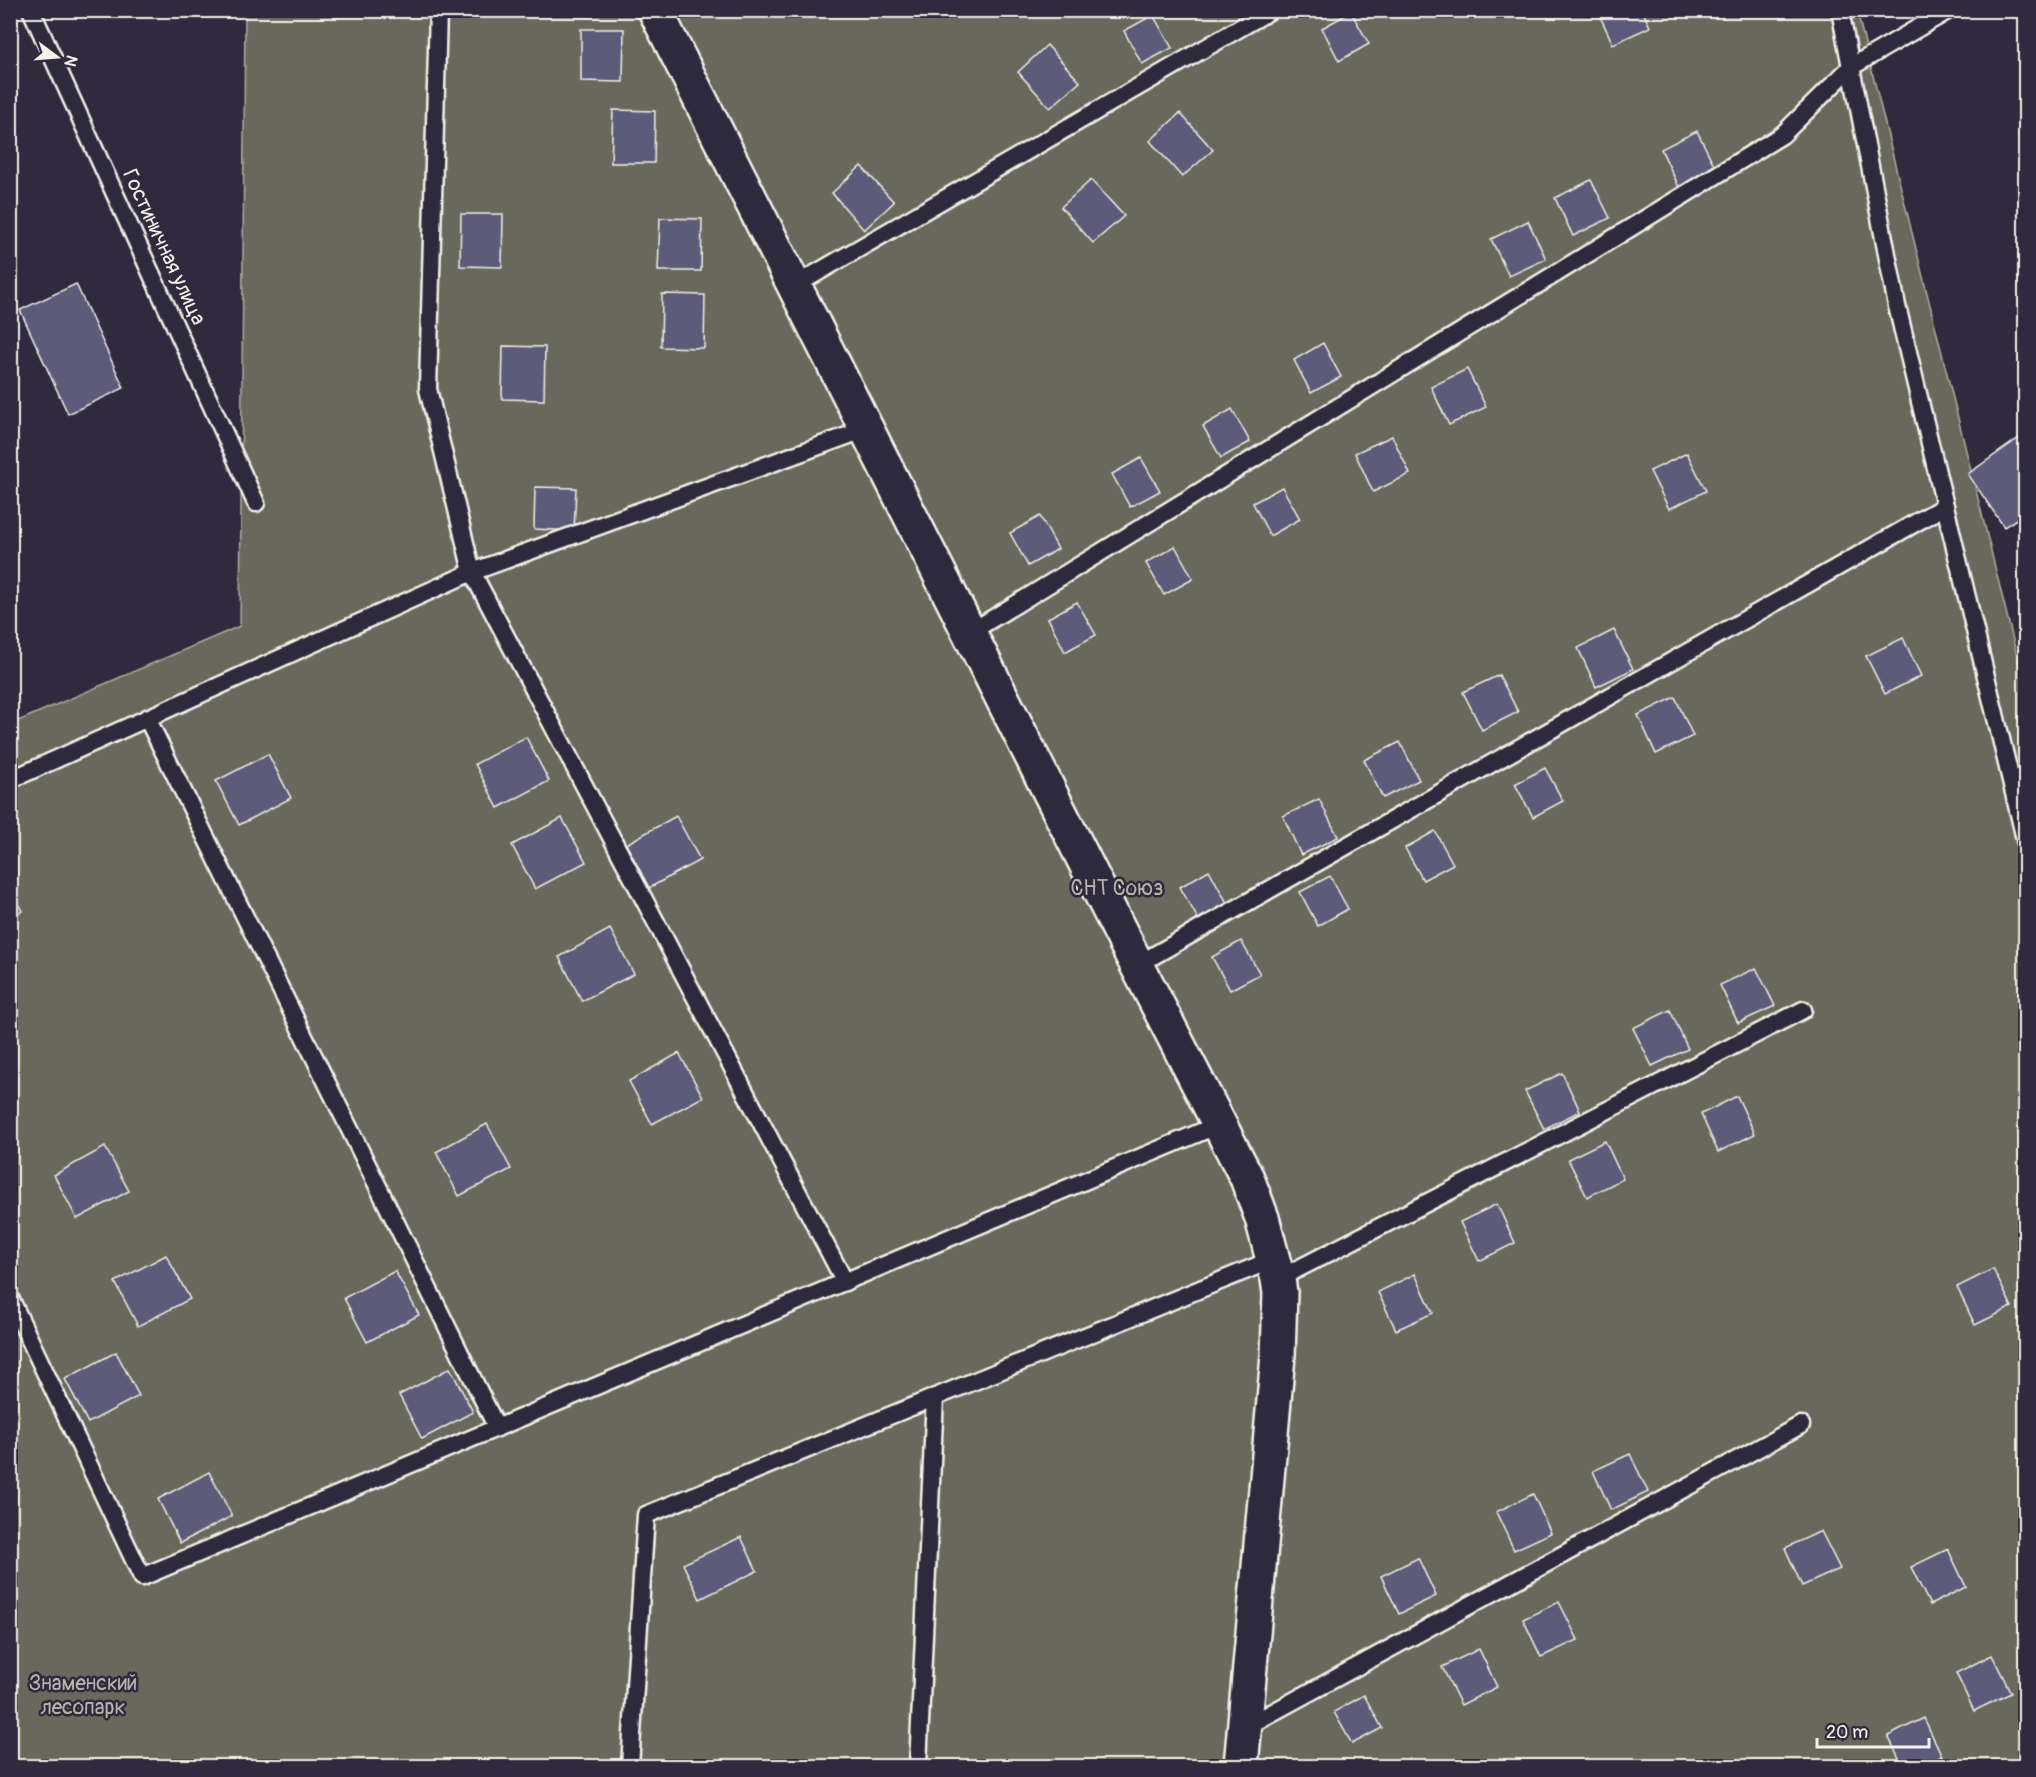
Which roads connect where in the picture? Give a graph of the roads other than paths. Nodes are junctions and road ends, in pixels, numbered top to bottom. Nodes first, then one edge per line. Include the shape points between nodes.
1 (31, 10) edge
2 (438, 10) edge
3 (655, 10) edge
4 (1271, 10) edge
5 (1840, 10) edge
6 (1949, 10) edge
7 (1851, 67) junction
8 (794, 286) junction
9 (866, 429) junction
10 (256, 503) dead end
11 (1945, 506) junction
12 (472, 572) junction
13 (969, 633) junction
14 (147, 718) junction
15 (10, 780) edge
16 (2025, 843) edge
17 (1137, 965) junction
18 (1803, 1010) dead end
19 (1220, 1125) junction
20 (1276, 1269) junction
21 (845, 1282) junction
22 (10, 1298) edge
23 (935, 1397) junction
24 (1800, 1425) dead end
25 (497, 1428) junction
26 (1244, 1728) junction
27 (630, 1767) edge
28 (918, 1767) edge
29 (1241, 1767) edge

1 - 10 lane, Гостиничная улица
2 - 12 lane via 429,389
3 - 8 street
4 - 8 lane
5 - 7 lane
6 - 7 lane
7 - 11 lane via 1897,306
7 - 13 lane via 1782,135
8 - 9 street
9 - 12 lane
9 - 13 street
11 - 16 lane
11 - 17 lane
12 - 14 lane
12 - 21 lane
13 - 17 street
14 - 15 lane
14 - 25 lane
17 - 19 street
18 - 20 lane
19 - 20 street via 1247,1178
19 - 21 lane
20 - 23 lane
20 - 26 street via 1280,1293 1278,1356
21 - 25 lane
22 - 25 lane via 142,1577
23 - 27 lane via 646,1515
23 - 28 lane
24 - 26 lane
26 - 29 street

